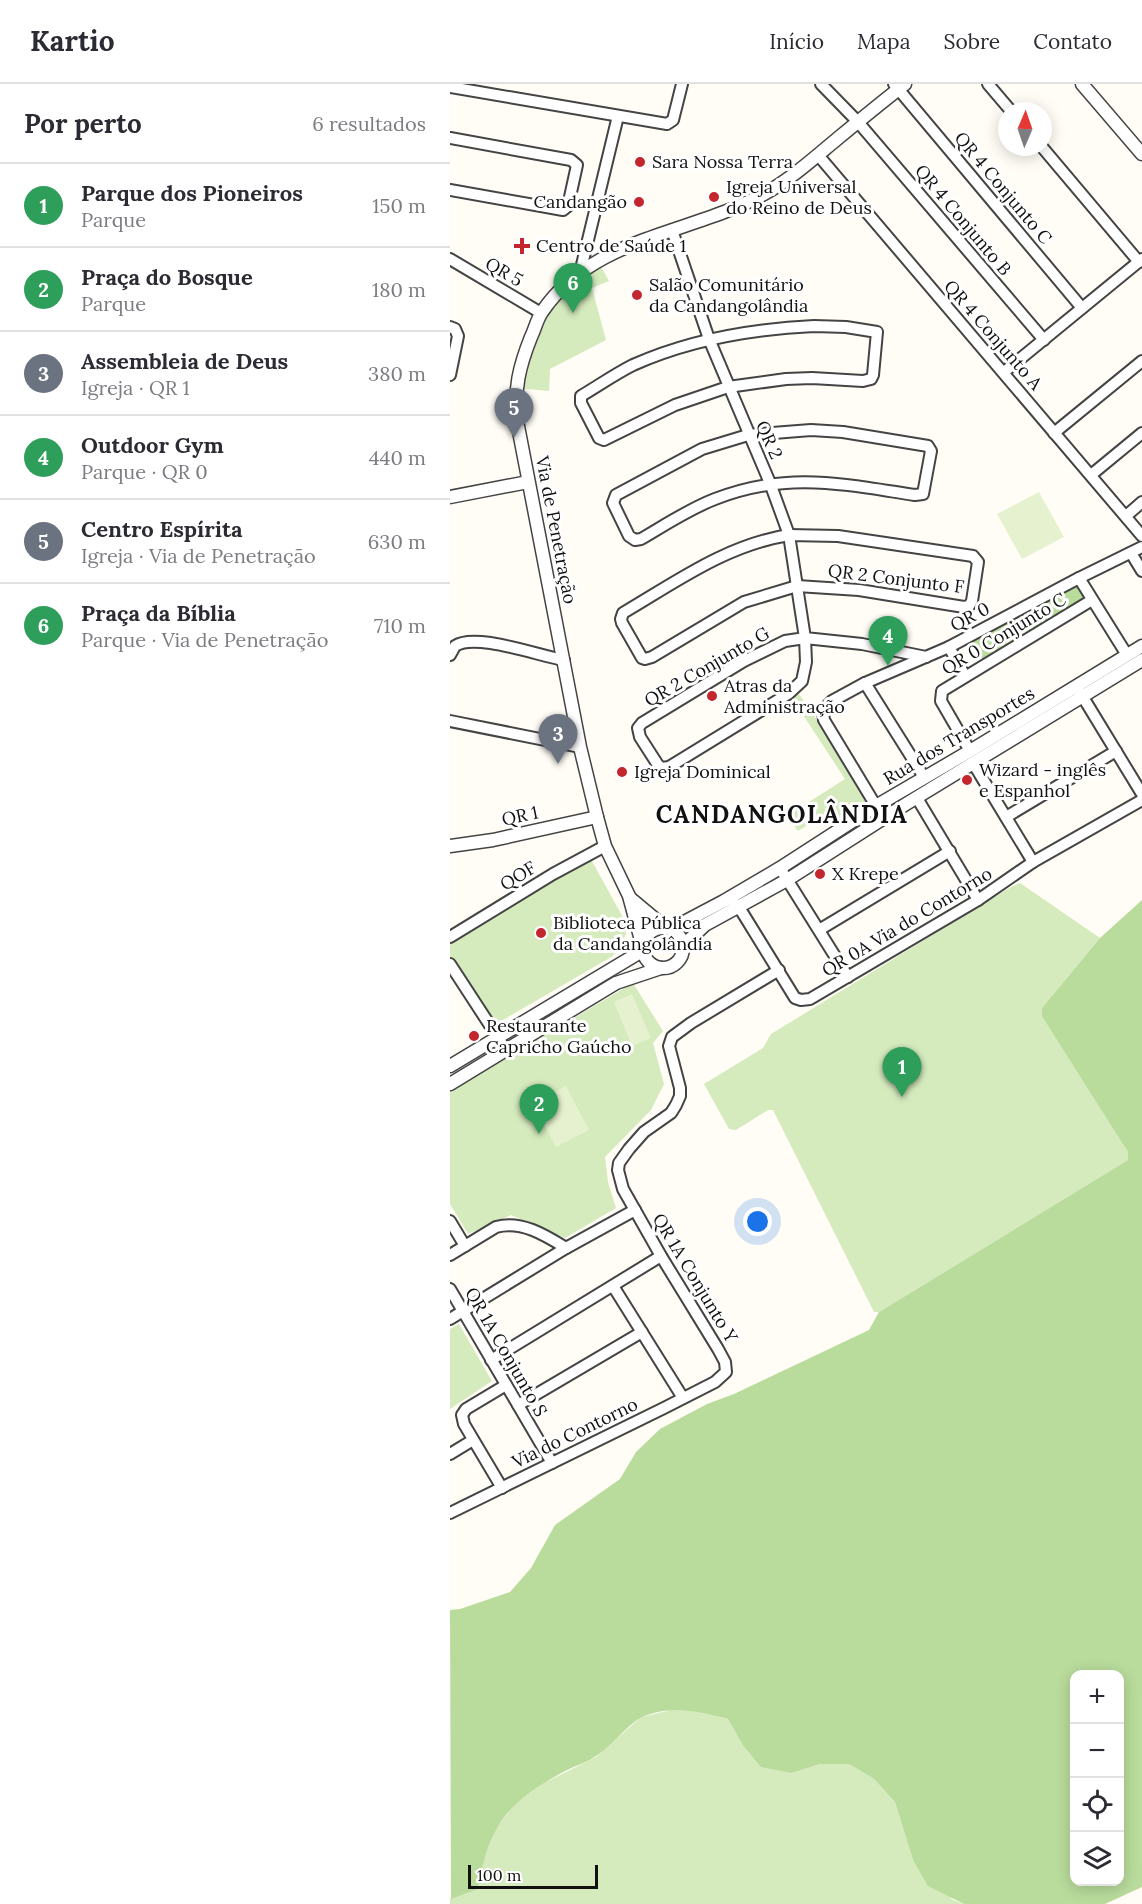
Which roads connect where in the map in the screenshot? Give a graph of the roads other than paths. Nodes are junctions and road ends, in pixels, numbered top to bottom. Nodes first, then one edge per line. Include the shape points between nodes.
1 (682, 84) edge
2 (821, 84) edge
3 (988, 84) edge
4 (1082, 84) edge
5 (899, 86) edge
6 (450, 87) edge
7 (1003, 102) edge
8 (618, 116) junction
9 (858, 122) junction
10 (450, 138) edge
11 (1142, 154) edge
12 (818, 155) junction
13 (1050, 156) edge
14 (450, 190) edge
15 (672, 230) junction
16 (450, 259) edge
17 (1141, 261) edge
18 (580, 273) junction
19 (1082, 308) junction
20 (541, 313) junction
21 (450, 327) edge
22 (709, 339) junction
23 (1044, 340) junction
24 (1142, 360) edge
25 (1004, 372) junction
26 (450, 375) edge
27 (728, 387) junction
28 (1054, 433) junction
29 (1142, 433) edge
30 (748, 435) junction
31 (1091, 475) junction
32 (528, 482) junction
33 (770, 483) junction
34 (450, 497) edge
35 (1142, 502) edge
36 (1126, 516) junction
37 (789, 535) junction
38 (1142, 536) edge
39 (1142, 547) edge
40 (1131, 553) junction
41 (1142, 571) edge
42 (1079, 578) junction
43 (797, 586) junction
44 (1092, 600) junction
45 (805, 638) junction
46 (1142, 646) edge
47 (949, 647) junction
48 (450, 655) edge
49 (1127, 655) junction
50 (926, 657) junction
51 (564, 660) junction
52 (1142, 660) edge
53 (806, 670) joint
54 (965, 676) junction
55 (865, 683) junction
56 (1080, 692) junction
57 (450, 721) edge
58 (580, 747) junction
59 (1116, 751) junction
60 (971, 757) junction
61 (924, 777) junction
62 (897, 794) junction
63 (1142, 794) edge
64 (917, 798) junction
65 (1142, 800) edge
66 (904, 805) junction
67 (876, 806) junction
68 (597, 817) junction
69 (1006, 817) junction
70 (450, 846) edge
71 (605, 846) junction
72 (950, 851) junction
73 (1033, 862) junction
74 (780, 868) junction
75 (788, 880) junction
76 (629, 896) junction
77 (978, 900) junction
78 (734, 902) junction
79 (668, 928) junction
80 (819, 930) junction
81 (450, 937) edge
82 (642, 947) junction
83 (683, 950) junction
84 (450, 964) edge
85 (661, 968) junction
86 (779, 970) junction
87 (848, 977) junction
88 (498, 1038) junction
89 (506, 1050) junction
90 (450, 1066) edge
91 (450, 1084) edge
92 (635, 1210) junction
93 (450, 1221) edge
94 (465, 1246) junction
95 (566, 1248) junction
96 (450, 1256) edge
97 (661, 1256) junction
98 (613, 1286) junction
99 (450, 1290) edge
100 (463, 1311) junction
101 (450, 1319) edge
102 (642, 1332) junction
103 (491, 1360) junction
104 (715, 1382) joint
105 (506, 1385) junction
106 (683, 1398) junction
107 (518, 1406) junction
108 (473, 1440) junction
109 (450, 1454) edge
110 (552, 1463) junction
111 (502, 1488) junction
112 (450, 1513) edge

1 - 8 street via 671,122
2 - 9 street, QR 4 Conjunto B
3 - 7 street
4 - 11 street
5 - 9 street, Via de Penetração
5 - 19 street, QR 4 Conjunto C
6 - 8 street
8 - 18 street
9 - 12 street, Via de Penetração
9 - 23 street, QR 4 Conjunto B
10 - 14 street via 571,160 577,165 568,206 563,210
12 - 15 street, Via de Penetração via 766,193
12 - 25 street, QR 4 Conjunto A
13 - 17 street
15 - 18 street, Via de Penetração via 604,257
15 - 22 street, QR 2
16 - 20 street, QR 5
17 - 19 street
18 - 20 street, Via de Penetração
19 - 23 street
20 - 32 street, Via de Penetração via 516,385 517,421
21 - 26 street via 458,336
22 - 27 street, QR 2
22 - 27 street via 633,365 581,396 581,403 599,438 604,440 675,405
22 - 27 street via 764,329 814,326 872,330 878,335 873,375 867,381 786,379
23 - 25 street
24 - 28 street
25 - 28 street, QR 4 Conjunto A
27 - 30 street, QR 2
28 - 31 street, QR 4 Conjunto A
29 - 31 street
30 - 33 street, QR 2
30 - 33 street via 688,455 616,495 613,503 629,536 635,540 710,501
30 - 33 street via 811,430 843,432 924,444 931,449 925,490 920,495 827,482
31 - 36 street, QR 4 Conjunto A
32 - 34 street
32 - 51 street, Via de Penetração
33 - 37 street, QR 2
35 - 36 street
36 - 38 street, QR 4 Conjunto A
37 - 43 street, QR 2
37 - 43 street via 756,541 716,558 623,613 621,619 642,658 648,659 744,602
37 - 43 street, QR 2 Conjunto F via 838,536 973,556 978,560 972,601 967,607 859,590
39 - 40 street, QR 0
40 - 41 street
40 - 42 street, QR 0
42 - 44 street
42 - 47 street, QR 0
43 - 45 street, QR 2
44 - 49 street
44 - 54 street, QR 0 Conjunto C
45 - 50 street
45 - 53 street, QR 2
45 - 53 street, QR 2 Conjunto G via 776,644 744,661 642,723 638,728 640,737 658,765 665,769 788,694 798,686
46 - 49 street, Rua dos Transportes
47 - 50 street, QR 0
47 - 54 street
48 - 51 street via 460,642 469,641
49 - 56 street, Rua dos Transportes
50 - 55 street, QR 0
51 - 58 street, Via de Penetração
52 - 56 street, Rua dos Transportes
54 - 60 street, QR 0 Conjunto C via 942,691 941,701
55 - 61 street
55 - 67 street, QR 0 via 832,701 823,712 824,720
56 - 59 street
56 - 60 street, Rua dos Transportes
57 - 58 street
58 - 68 street, Via de Penetração
59 - 63 street
59 - 69 street
60 - 61 street, Rua dos Transportes
60 - 64 street, Rua dos Transportes
60 - 69 street
61 - 62 street, Rua dos Transportes
62 - 66 street
62 - 67 street, Rua dos Transportes
64 - 66 street, Rua dos Transportes
64 - 72 street
65 - 73 street, QR 0A Via do Contorno
66 - 75 street, Rua dos Transportes
67 - 74 street, Rua dos Transportes
68 - 70 street, QR 1
68 - 71 street, Via de Penetração
69 - 73 street
71 - 76 street, Via de Penetração
71 - 81 street, QOF
72 - 77 street
72 - 80 street
73 - 77 street, QR 0A Via do Contorno
74 - 75 street
74 - 78 street, Rua dos Transportes
75 - 78 street, Rua dos Transportes
75 - 80 street
76 - 79 street, Via de Penetração
76 - 82 street, Via de Penetração
77 - 87 street, QR 0A Via do Contorno
78 - 79 street, Rua dos Transportes
78 - 83 street, Rua dos Transportes via 688,941
78 - 86 street
79 - 82 street via 651,931
79 - 83 street via 680,938
80 - 87 street
82 - 85 street via 645,959
82 - 88 street
83 - 85 street via 676,964
84 - 88 street
85 - 89 street via 616,983
86 - 87 street, QR 0A Via do Contorno via 795,998 801,1000 810,999
86 - 92 street, QR 1A Conjunto Y via 672,1037 669,1046 680,1096 671,1113 644,1132 619,1163 618,1177
88 - 89 street
88 - 90 street
89 - 91 street
92 - 95 street
92 - 97 street, QR 1A Conjunto Y
93 - 94 street
94 - 95 street via 496,1227 513,1225
94 - 96 street
95 - 100 street
97 - 98 street
97 - 104 street, QR 1A Conjunto Y via 723,1357 726,1372
98 - 102 street
98 - 103 street
99 - 100 street, QR 1A Conjunto S
100 - 101 street
100 - 103 street, QR 1A Conjunto S
102 - 106 street
102 - 107 street
103 - 105 street, QR 1A Conjunto S
104 - 106 street, Via do Contorno
105 - 107 street, QR 1A Conjunto S
105 - 108 street via 463,1413
106 - 110 street, Via do Contorno
107 - 110 street, QR 1A Conjunto S
108 - 109 street
108 - 111 street
110 - 111 street, Via do Contorno
111 - 112 street, Via do Contorno

